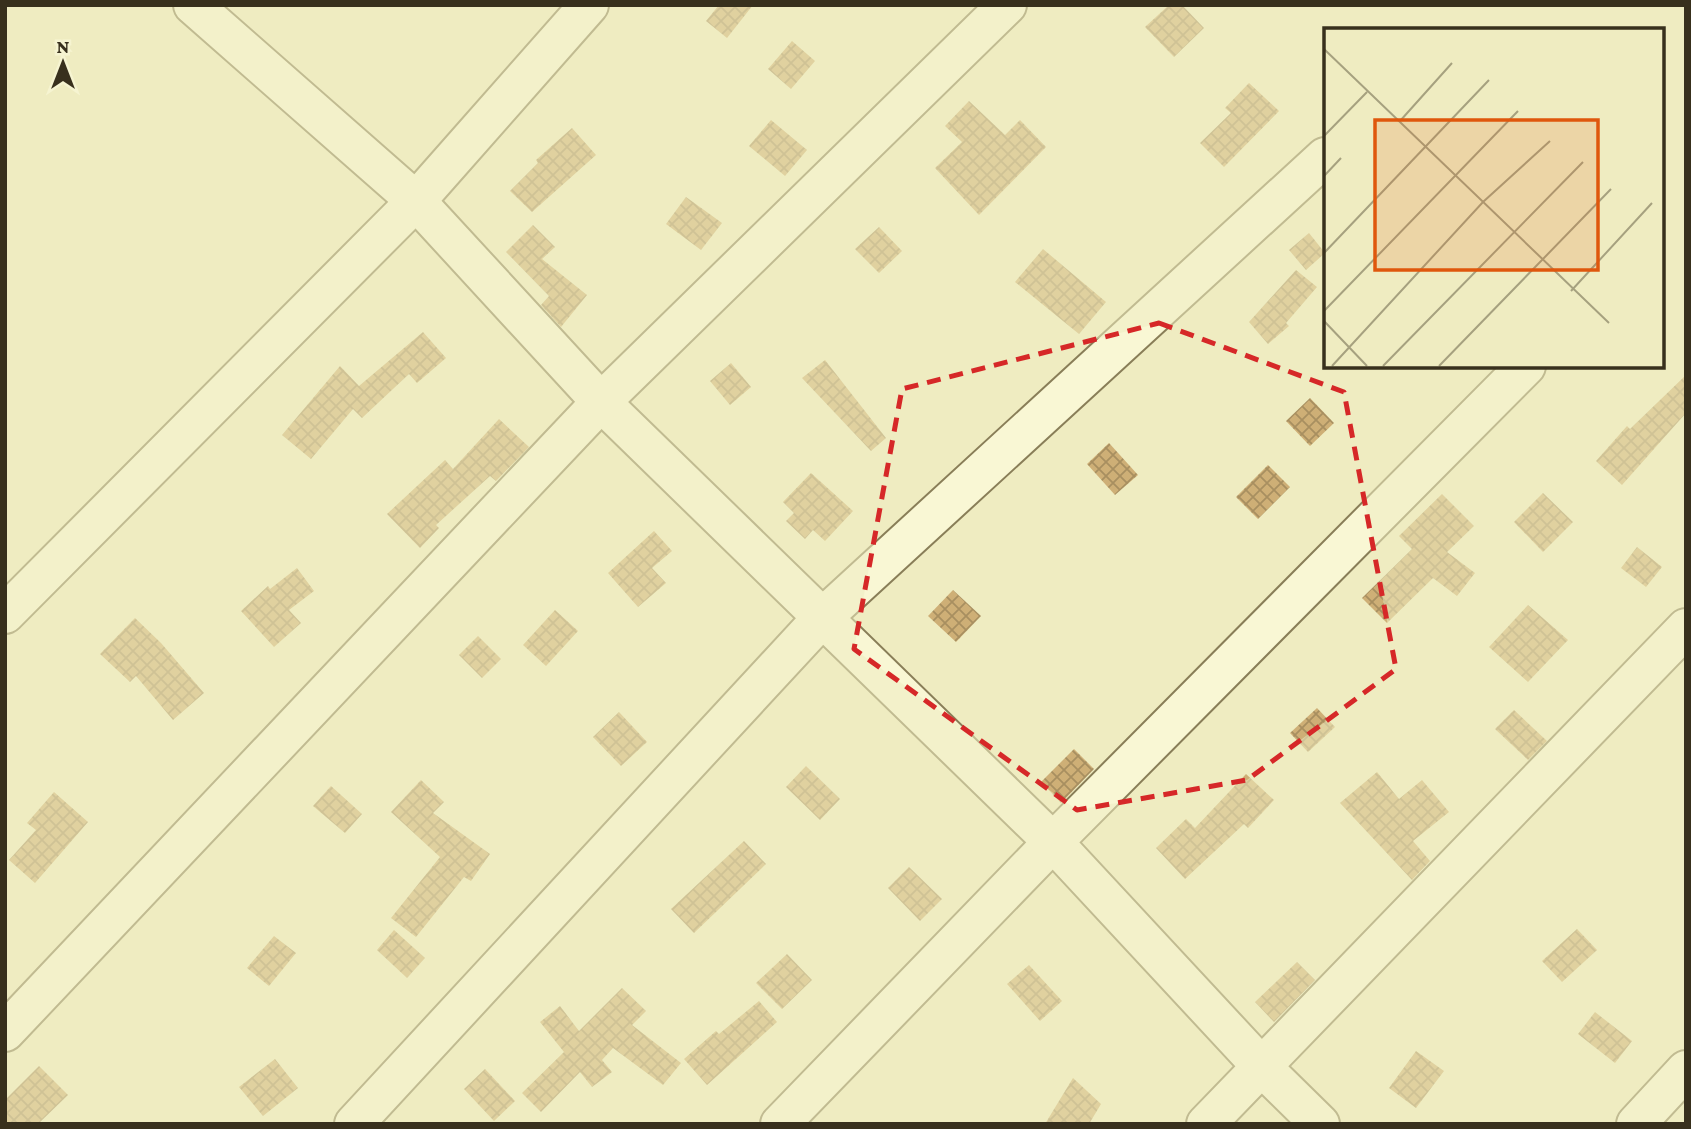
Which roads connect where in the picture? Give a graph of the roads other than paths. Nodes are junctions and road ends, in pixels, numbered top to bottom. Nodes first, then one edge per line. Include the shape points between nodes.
1 (193, 5) edge
2 (589, 5) edge
3 (1007, 5) edge
4 (1324, 158) edge
5 (416, 201) junction
6 (1524, 368) edge
7 (601, 402) junction
8 (5, 614) edge
9 (822, 618) junction
10 (1686, 628) edge
11 (1053, 842) junction
12 (5, 1032) edge
13 (1262, 1067) junction
14 (1686, 1070) edge
15 (354, 1124) edge
16 (780, 1124) edge
17 (1206, 1124) edge
18 (1320, 1124) edge
19 (1636, 1124) edge

1 - 5 street
2 - 5 street
3 - 7 street
4 - 9 street
5 - 7 street
5 - 8 street
6 - 11 street
7 - 9 street
7 - 12 street
9 - 11 street
9 - 15 street
10 - 13 street
11 - 13 street
11 - 16 street
13 - 17 street
13 - 18 street
14 - 19 street

